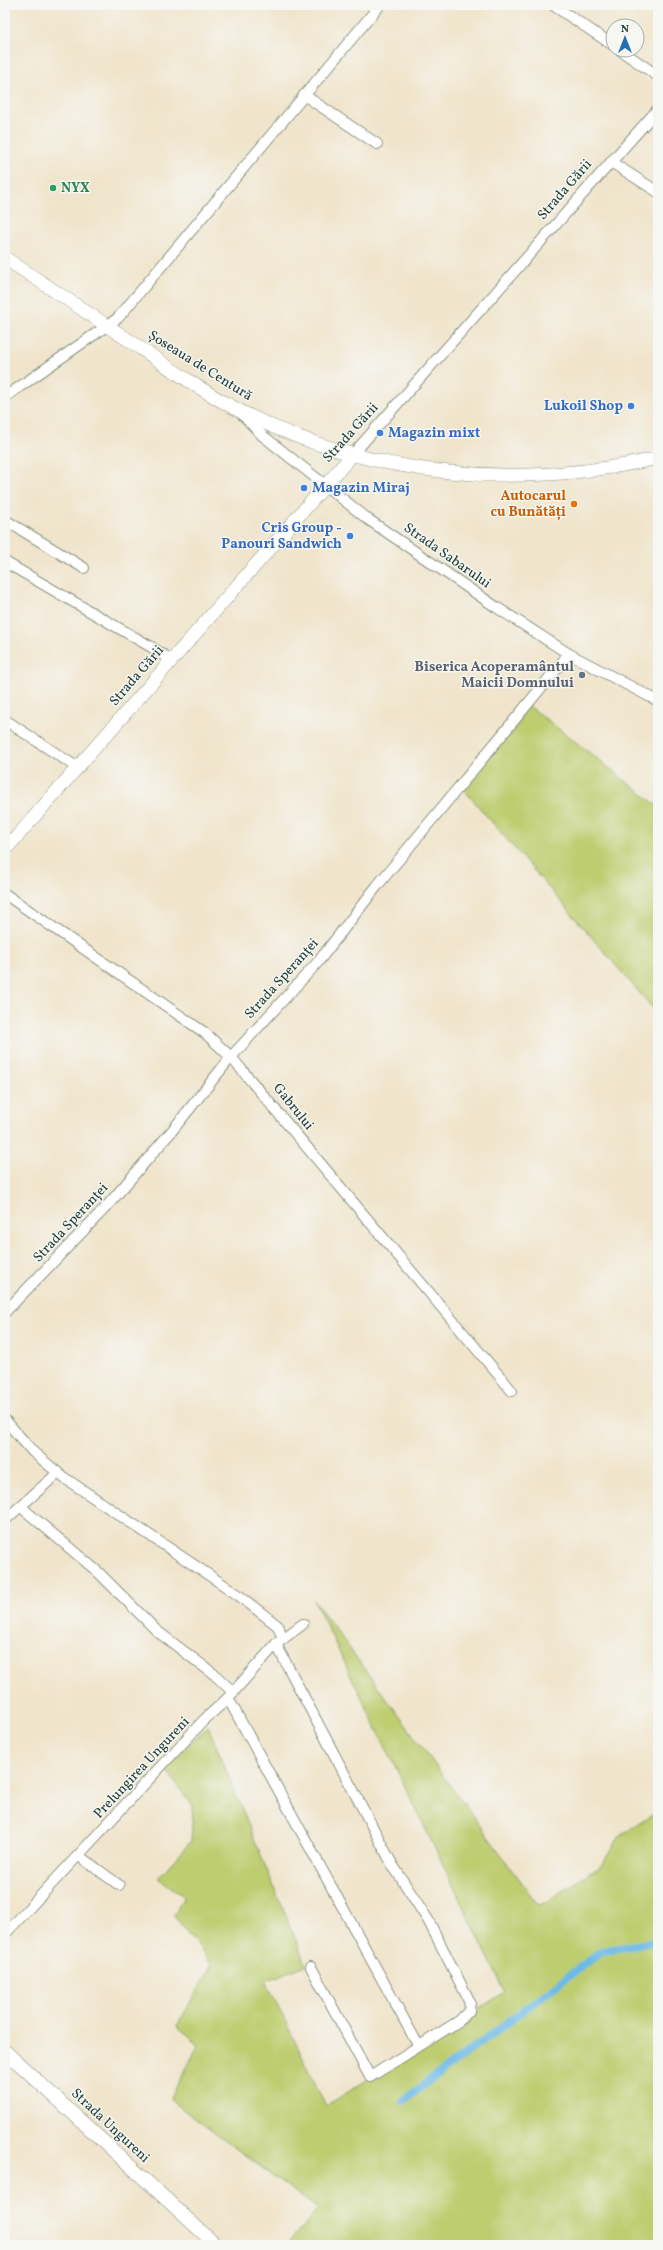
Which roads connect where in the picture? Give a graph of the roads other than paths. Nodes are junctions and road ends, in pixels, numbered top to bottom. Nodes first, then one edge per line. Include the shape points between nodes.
1 (380, 5) edge
2 (553, 5) edge
3 (605, 40) edge
4 (632, 58) edge
5 (658, 76) edge
6 (304, 95) junction
7 (658, 109) edge
8 (377, 144) dead end
9 (612, 162) junction
10 (658, 192) edge
11 (5, 258) edge
12 (107, 326) junction
13 (5, 397) edge
14 (238, 410) junction
15 (353, 454) junction
16 (658, 458) edge
17 (325, 486) junction
18 (5, 520) edge
19 (5, 562) edge
20 (84, 568) dead end
21 (570, 654) junction
22 (172, 661) junction
23 (658, 701) edge
24 (5, 720) edge
25 (78, 768) junction
26 (5, 850) edge
27 (5, 894) edge
28 (231, 1057) junction
29 (5, 1312) edge
30 (512, 1391) dead end
31 (5, 1420) edge
32 (58, 1474) junction
33 (20, 1507) junction
34 (5, 1520) edge
35 (303, 1624) dead end
36 (279, 1641) junction
37 (230, 1695) junction
38 (78, 1856) junction
39 (119, 1886) dead end
40 (5, 1934) edge
41 (311, 1967) dead end
42 (418, 2045) junction
43 (5, 2051) edge
44 (216, 2245) edge

1 - 6 street
2 - 3 street
4 - 5 street
6 - 8 street
6 - 12 street via 118,318
7 - 9 street, Strada Gării
9 - 10 street
9 - 15 street, Strada Gării
11 - 12 main road, Șoseaua de Centură
12 - 13 street
12 - 14 main road, Șoseaua de Centură via 188,381
14 - 15 main road, Șoseaua de Centură via 298,436
14 - 17 street, Strada Sabarului via 262,435
15 - 16 main road, Șoseaua de Centură via 433,470 514,476 578,472
15 - 17 main road, Strada Gării
17 - 21 street, Strada Sabarului via 369,520
17 - 22 main road, Strada Gării
18 - 20 street
19 - 22 street via 154,648
21 - 23 street, Strada Sabarului
21 - 28 street, Strada Speranței via 377,886 318,962
22 - 25 main road, Strada Gării
24 - 25 street
25 - 26 main road, Strada Gării
27 - 28 street, Gabrului via 205,1033
28 - 29 street, Strada Speranței via 107,1206
28 - 30 street, Gabrului
31 - 32 street via 33,1452
32 - 33 street
32 - 36 street via 237,1594 278,1626
33 - 34 street
33 - 37 street via 98,1572 157,1631 215,1675
35 - 36 street, Prelungirea Ungureni
36 - 37 street, Prelungirea Ungureni
36 - 42 street via 392,1864 428,1920 470,2002 469,2011 459,2021
37 - 38 street, Prelungirea Ungureni
37 - 42 street
38 - 39 street
38 - 40 street, Prelungirea Ungureni
41 - 42 street via 370,2077
43 - 44 main road, Strada Ungureni

